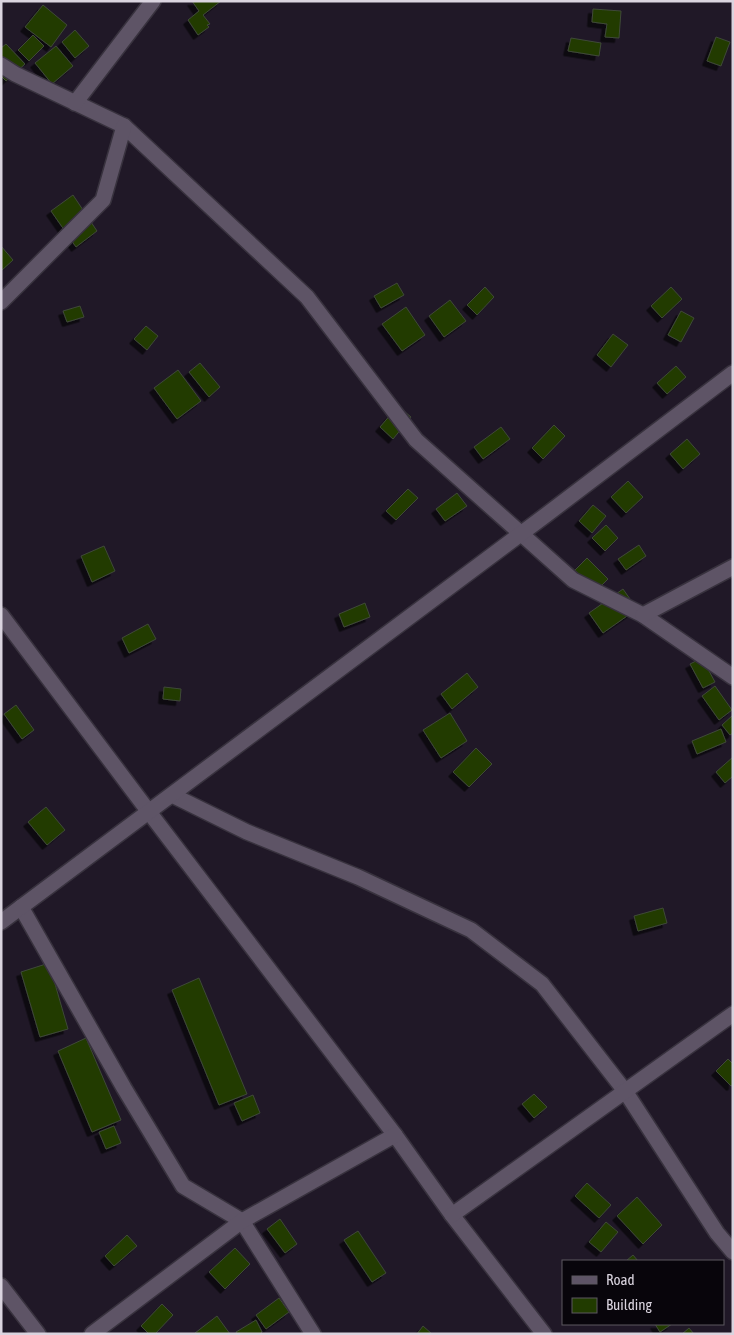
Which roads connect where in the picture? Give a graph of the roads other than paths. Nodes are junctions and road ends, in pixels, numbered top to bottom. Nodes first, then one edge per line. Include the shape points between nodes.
1 (152, 1) edge
2 (1, 65) edge
3 (75, 102) junction
4 (124, 126) junction
5 (1, 302) edge
6 (733, 373) edge
7 (522, 533) junction
8 (733, 567) edge
9 (1, 615) edge
10 (643, 615) junction
11 (733, 677) edge
12 (172, 795) junction
13 (149, 812) junction
14 (21, 907) junction
15 (1, 922) edge
16 (733, 1014) edge
17 (625, 1091) junction
18 (396, 1135) junction
19 (452, 1216) junction
20 (242, 1221) junction
21 (733, 1252) edge
22 (1, 1286) edge
23 (38, 1334) edge
24 (92, 1334) edge
25 (313, 1334) edge
26 (544, 1334) edge

1 - 3 street
2 - 3 street
3 - 4 street
4 - 5 street via 103,200
4 - 7 street via 307,297 416,440
6 - 7 street
7 - 10 street via 573,580
7 - 12 street
8 - 10 street
9 - 13 street
10 - 11 street
12 - 13 street
12 - 17 street via 247,832 358,877 471,930 542,984
13 - 14 street
13 - 18 street
14 - 15 street
14 - 20 street via 183,1186
16 - 17 street
17 - 19 street
17 - 21 street via 717,1233
18 - 19 street
18 - 20 street
19 - 26 street
20 - 24 street
20 - 25 street
22 - 23 street

